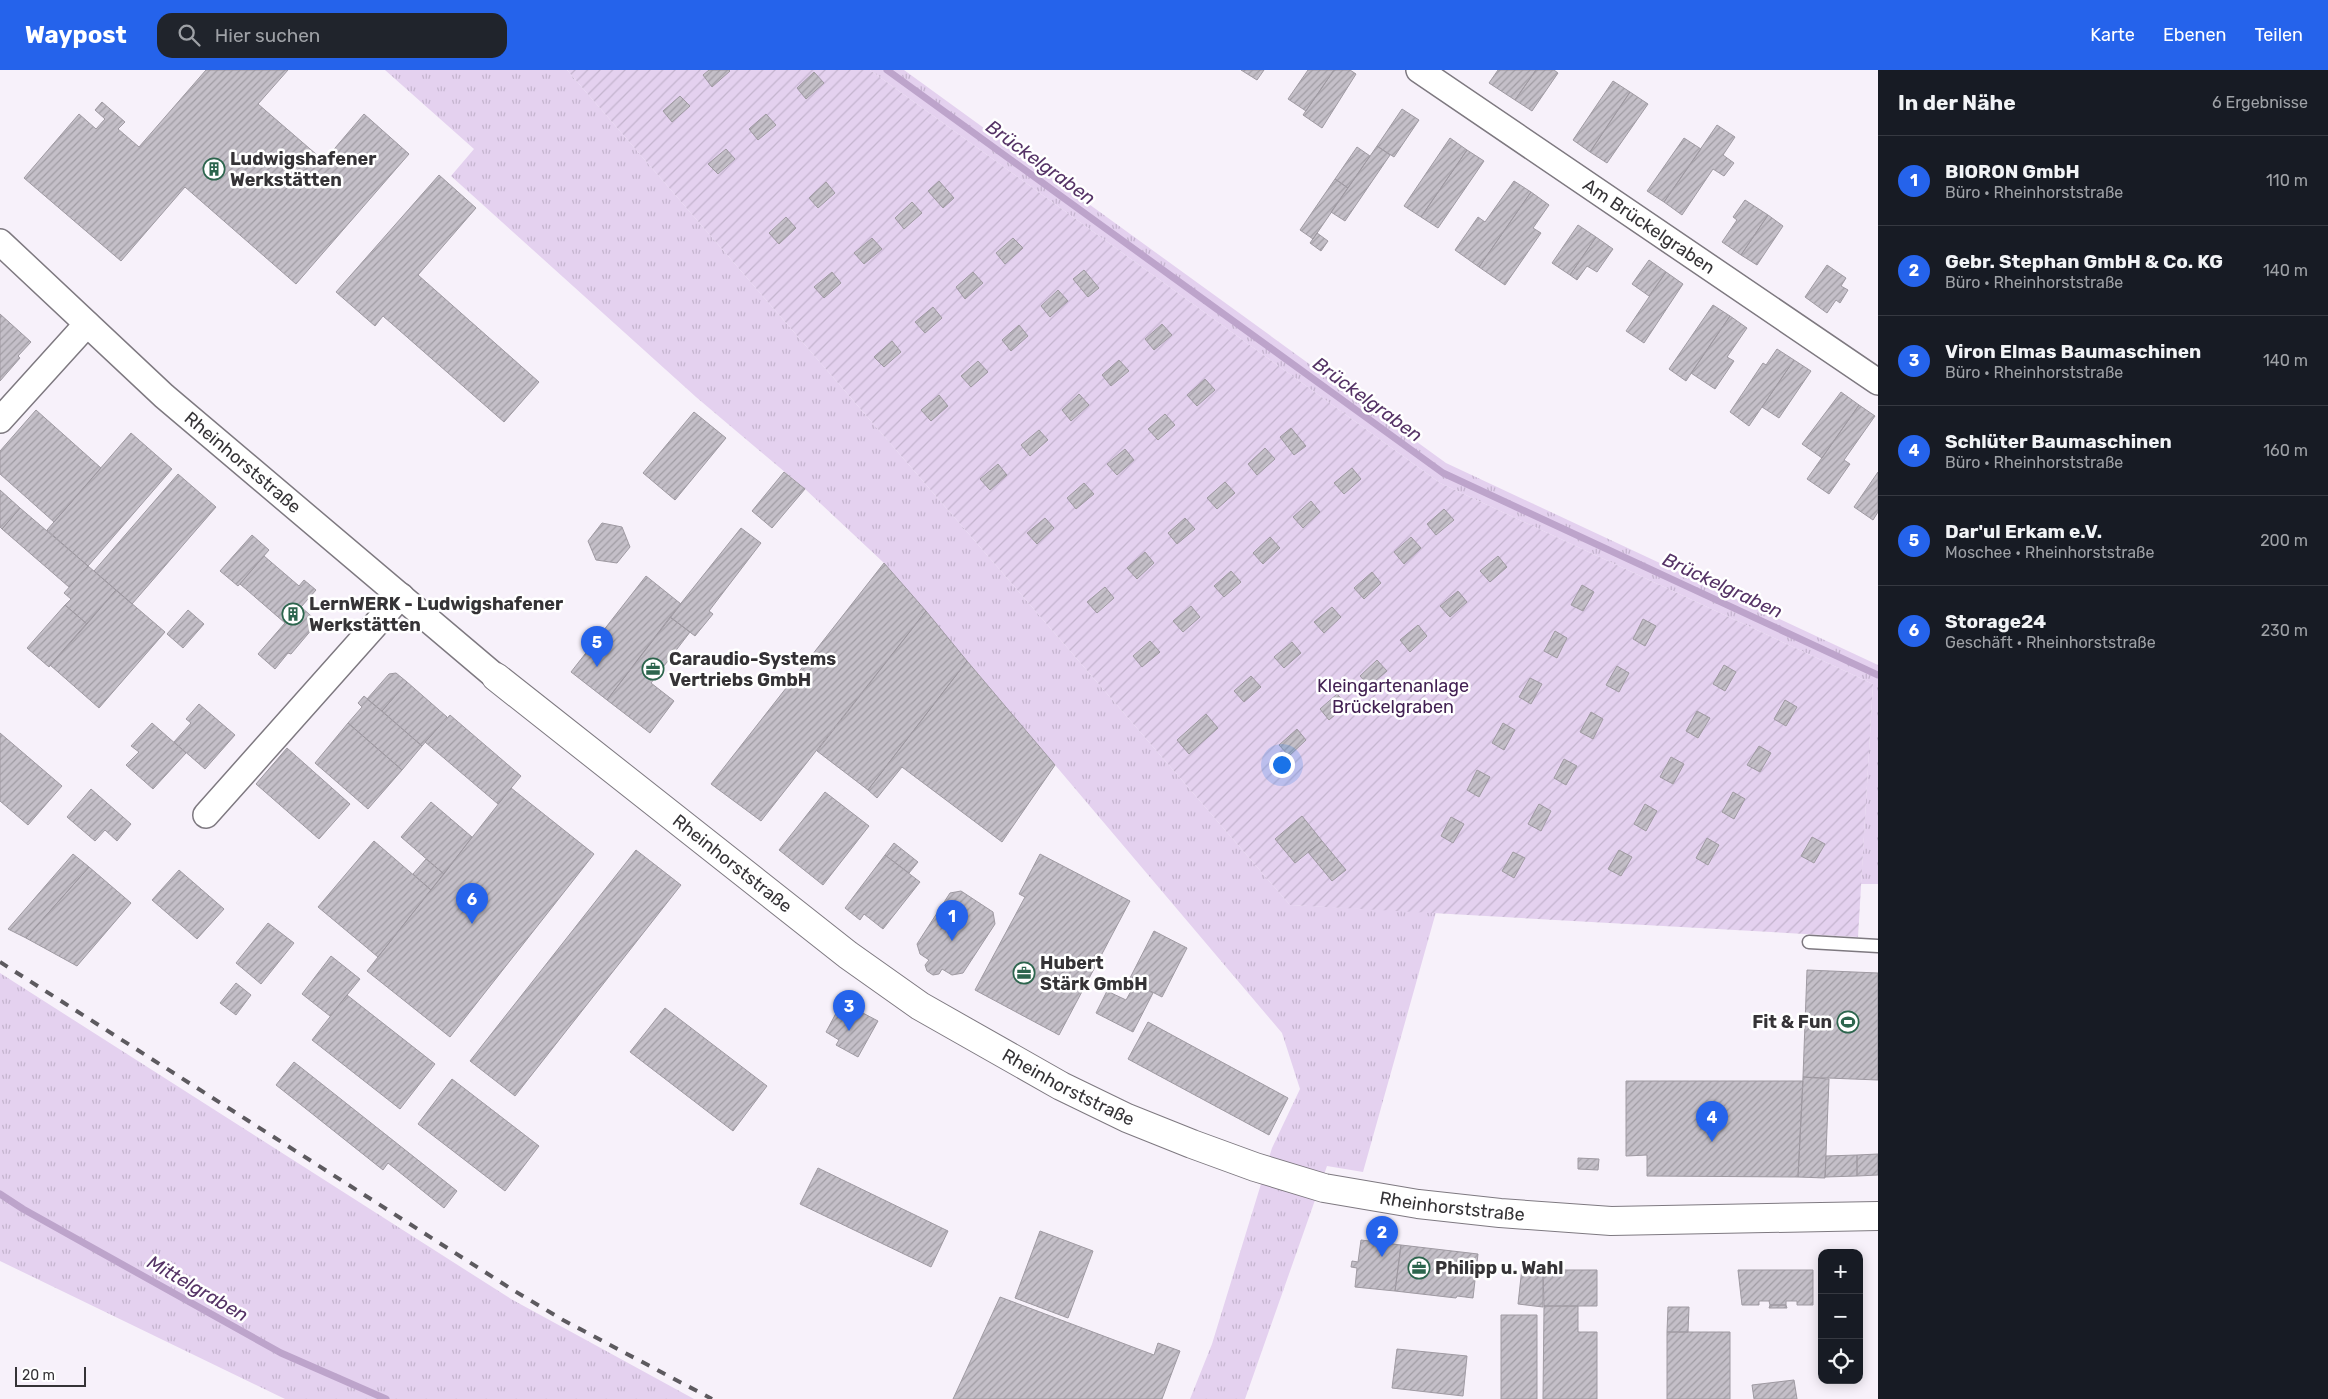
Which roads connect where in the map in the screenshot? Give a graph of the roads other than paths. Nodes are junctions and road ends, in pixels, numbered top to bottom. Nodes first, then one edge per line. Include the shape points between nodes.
1 (1419, 70) edge
2 (0, 242) edge
3 (87, 324) junction
4 (1878, 382) edge
5 (0, 420) edge
6 (401, 596) junction
7 (496, 677) joint
8 (206, 815) dead end
9 (1810, 942) dead end
10 (1878, 946) edge
11 (1878, 1216) edge

1 - 4 street, Am Brückelgraben
2 - 3 street, Rheinhorststraße
3 - 5 street
3 - 6 street, Rheinhorststraße via 164,396
6 - 7 street, Rheinhorststraße
6 - 8 street
7 - 11 street, Rheinhorststraße via 848,955 920,1006 1061,1086 1127,1118 1192,1144 1324,1188 1418,1204 1500,1213 1611,1221
9 - 10 lane

